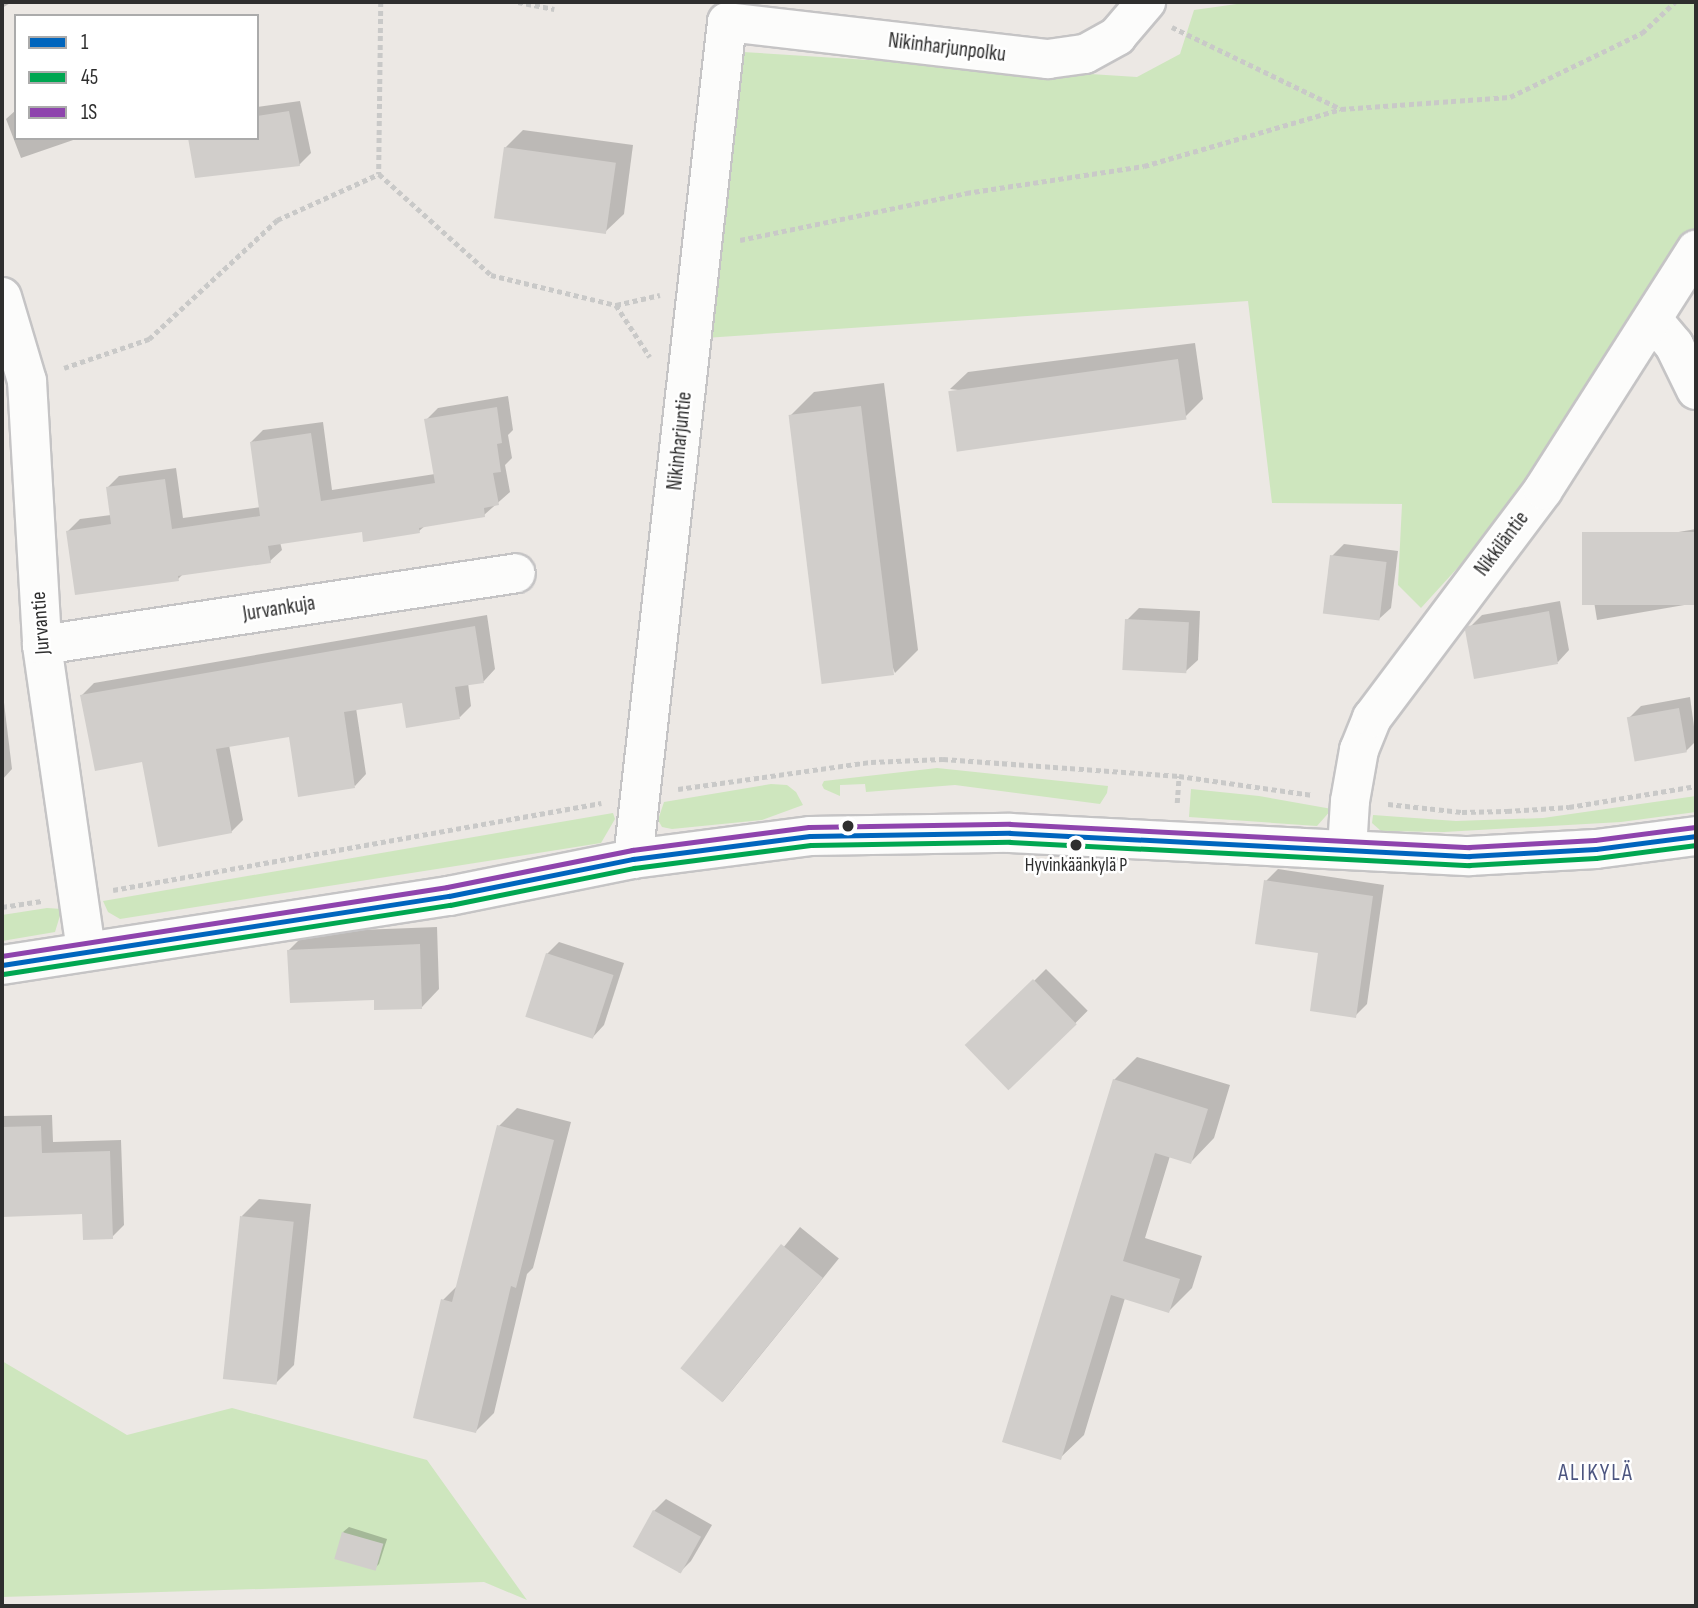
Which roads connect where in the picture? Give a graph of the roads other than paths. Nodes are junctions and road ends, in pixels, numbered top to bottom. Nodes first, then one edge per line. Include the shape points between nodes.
1 (1143, 7) edge
2 (727, 22) joint
3 (1696, 250) edge
4 (2, 298) edge
5 (1653, 320) junction
6 (14, 371) edge
7 (1696, 390) edge
8 (516, 573) dead end
9 (42, 645) junction
10 (1696, 836) edge
11 (1347, 849) junction
12 (633, 859) junction
13 (86, 950) junction
14 (2, 965) edge

1 - 2 street, Nikinharjunpolku via 1117,36 1085,54 1048,59
2 - 12 street, Nikinharjuntie
3 - 5 street, Nikkiläntie
4 - 6 street, Jurvantie
5 - 7 street via 1674,345
5 - 11 street, Nikkiläntie via 1543,490 1372,718 1359,750
6 - 9 street, Jurvantie
8 - 9 street, Jurvankuja
9 - 13 street, Jurvantie
10 - 11 street via 1596,849 1469,856
11 - 12 street via 1010,833 917,834 810,836
12 - 13 street via 450,896
13 - 14 street

